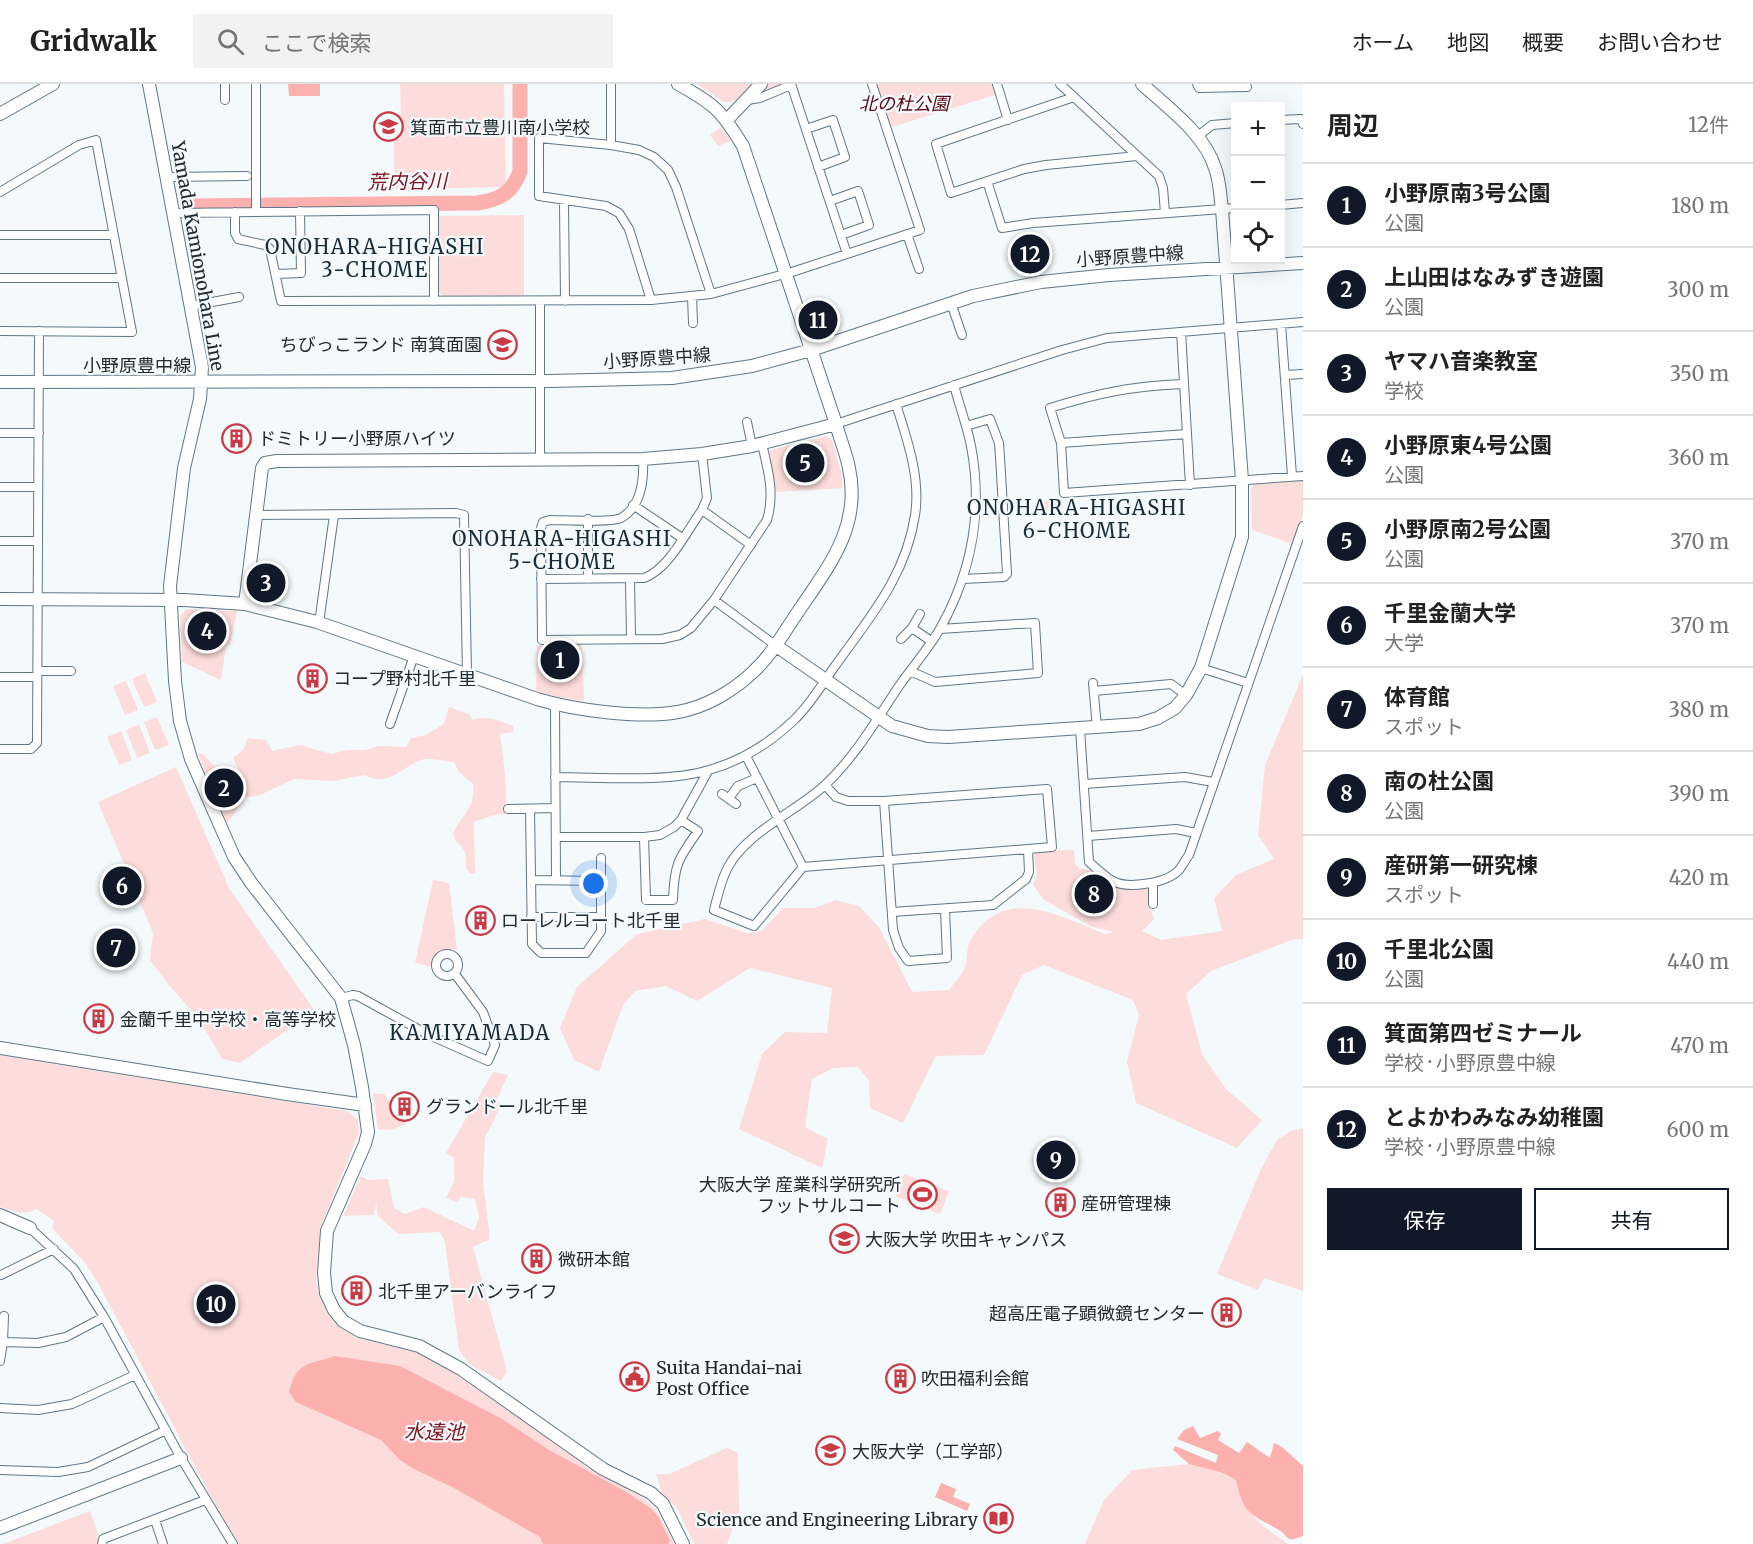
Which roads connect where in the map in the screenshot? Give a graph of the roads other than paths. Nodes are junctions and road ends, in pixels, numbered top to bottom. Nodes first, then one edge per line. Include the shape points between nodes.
1 (53, 84) edge
2 (149, 84) edge
3 (225, 84) edge
4 (256, 84) edge
5 (611, 84) edge
6 (678, 84) edge
7 (761, 84) edge
8 (791, 84) edge
9 (872, 84) edge
10 (997, 84) edge
11 (1060, 84) edge
12 (1142, 84) edge
13 (1197, 84) edge
14 (1233, 86) edge
15 (1247, 87) dead end
16 (1074, 97) junction
17 (225, 100) dead end
18 (748, 102) junction
19 (0, 114) edge
20 (727, 120) junction
21 (1008, 120) junction
22 (1285, 120) edge
23 (1231, 123) edge
24 (1303, 124) edge
25 (806, 129) junction
26 (1198, 136) junction
27 (612, 145) junction
28 (1137, 156) junction
29 (818, 167) junction
30 (248, 176) dead end
31 (167, 177) junction
32 (987, 181) junction
33 (0, 192) edge
34 (564, 201) junction
35 (830, 201) junction
36 (1303, 203) edge
37 (1285, 205) edge
38 (256, 207) junction
39 (1231, 208) edge
40 (1222, 209) junction
41 (300, 211) junction
42 (236, 212) junction
43 (174, 213) junction
44 (1165, 213) junction
45 (908, 234) junction
46 (0, 235) edge
47 (113, 235) junction
48 (841, 235) junction
49 (848, 254) junction
50 (1303, 263) edge
51 (1225, 268) junction
52 (919, 269) dead end
53 (276, 274) junction
54 (786, 274) junction
55 (0, 278) edge
56 (121, 278) junction
57 (711, 294) junction
58 (692, 296) junction
59 (239, 297) dead end
60 (651, 300) junction
61 (434, 301) junction
62 (565, 301) junction
63 (540, 302) junction
64 (951, 303) junction
65 (191, 306) junction
66 (1303, 322) edge
67 (693, 323) dead end
68 (1281, 324) junction
69 (1230, 328) junction
70 (0, 331) edge
71 (39, 331) junction
72 (1181, 332) junction
73 (962, 335) dead end
74 (811, 350) junction
75 (1303, 374) edge
76 (1286, 375) junction
77 (540, 381) junction
78 (0, 382) edge
79 (39, 382) junction
80 (201, 383) junction
81 (1183, 384) junction
82 (954, 385) junction
83 (896, 404) junction
84 (747, 422) dead end
85 (836, 424) junction
86 (966, 426) junction
87 (0, 433) edge
88 (39, 433) junction
89 (1187, 434) junction
90 (1061, 443) junction
91 (757, 445) junction
92 (702, 454) junction
93 (643, 459) junction
94 (540, 460) junction
95 (1292, 476) junction
96 (1303, 476) edge
97 (1242, 480) junction
98 (1190, 485) junction
99 (0, 487) edge
100 (39, 487) junction
101 (633, 505) junction
102 (702, 510) junction
103 (257, 515) junction
104 (334, 515) junction
105 (588, 519) junction
106 (1303, 526) edge
107 (682, 538) junction
108 (0, 541) edge
109 (38, 541) junction
110 (751, 545) junction
111 (541, 579) junction
112 (588, 579) junction
113 (630, 579) junction
114 (963, 579) junction
115 (0, 599) edge
116 (38, 599) junction
117 (169, 600) junction
118 (714, 600) junction
119 (245, 604) junction
120 (920, 614) dead end
121 (317, 622) junction
122 (912, 628) junction
123 (940, 628) junction
124 (631, 639) junction
125 (901, 639) dead end
126 (931, 641) junction
127 (775, 645) junction
128 (414, 656) junction
129 (1201, 668) junction
130 (910, 670) junction
131 (71, 671) dead end
132 (38, 674) junction
133 (467, 674) junction
134 (0, 677) edge
135 (826, 681) junction
136 (1248, 684) junction
137 (1186, 695) junction
138 (555, 704) junction
139 (878, 717) junction
140 (390, 724) dead end
141 (1097, 728) junction
142 (1080, 729) junction
143 (0, 749) edge
144 (746, 756) junction
145 (708, 771) junction
146 (555, 777) junction
147 (757, 778) junction
148 (1213, 782) junction
149 (1084, 784) junction
150 (825, 785) junction
151 (729, 799) dead end
152 (884, 801) junction
153 (555, 808) junction
154 (508, 809) dead end
155 (530, 809) junction
156 (777, 819) junction
157 (681, 820) junction
158 (1196, 833) junction
159 (1088, 836) junction
160 (556, 837) junction
161 (644, 837) junction
162 (1028, 849) junction
163 (601, 858) dead end
164 (889, 859) junction
165 (803, 867) junction
166 (531, 880) junction
167 (556, 880) junction
168 (600, 880) junction
169 (1152, 883) junction
170 (1153, 904) dead end
171 (945, 909) junction
172 (892, 912) junction
173 (531, 917) junction
174 (600, 917) junction
175 (455, 974) dead end
176 (341, 998) junction
177 (0, 1048) edge
178 (365, 1105) junction
179 (0, 1215) edge
180 (30, 1228) joint
181 (54, 1249) junction
182 (1, 1275) edge
183 (4, 1316) dead end
184 (104, 1317) junction
185 (3, 1342) junction
186 (0, 1361) edge
187 (135, 1374) junction
188 (0, 1408) edge
189 (166, 1430) junction
190 (181, 1458) junction
191 (0, 1470) edge
192 (205, 1500) junction
193 (155, 1520) junction
194 (0, 1528) edge
195 (102, 1544) edge
196 (163, 1544) edge
197 (232, 1544) edge
198 (683, 1544) edge

1 - 19 street
2 - 31 street, Yamada Kamionohara Line
3 - 17 street
4 - 38 street
5 - 27 street
6 - 20 street via 707,100
7 - 18 street
8 - 18 street
8 - 25 street
9 - 45 street via 920,230
10 - 21 street
11 - 16 street
12 - 26 street
13 - 14 street via 1204,89
14 - 15 street
16 - 21 street
16 - 28 street
18 - 20 street
20 - 54 street via 743,146
21 - 32 street via 936,144 951,193
22 - 24 street via 1301,119
23 - 26 street via 1212,124
25 - 29 street
25 - 29 street via 833,120 845,158
26 - 40 street via 1215,166
27 - 34 street via 539,138 539,196
27 - 57 street via 639,150 668,170
28 - 32 street via 1046,165
28 - 44 street via 1160,176
29 - 35 street
30 - 31 street
31 - 43 street, Yamada Kamionohara Line
32 - 44 street via 1002,228
33 - 47 street via 79,145 96,140
34 - 60 street via 606,206 619,213
34 - 62 street
35 - 48 street
35 - 48 street via 858,192 869,225
36 - 37 street
38 - 41 street
38 - 42 street
39 - 40 street
40 - 44 street
40 - 51 street
41 - 53 street via 301,273
41 - 61 street via 434,210
42 - 43 street
42 - 53 street via 238,239 270,249
43 - 65 street, Yamada Kamionohara Line
45 - 49 street
45 - 52 street
46 - 47 street
47 - 56 street
48 - 49 street
49 - 54 street
50 - 51 street, 小野原豊中線
51 - 64 street, 小野原豊中線 via 1050,280
51 - 69 street
53 - 61 street via 281,301
54 - 57 street
54 - 74 street
55 - 56 street
56 - 71 street via 132,332
57 - 58 street
58 - 60 street
58 - 67 street
59 - 65 street
60 - 62 street
61 - 63 street
62 - 63 street
63 - 77 street
64 - 73 street
64 - 74 street, 小野原豊中線
65 - 80 street, Yamada Kamionohara Line via 202,367
66 - 68 street
68 - 69 street
68 - 76 street
69 - 72 street
69 - 97 street
70 - 71 street
71 - 79 street
72 - 81 street
72 - 82 street via 1083,344
74 - 77 street, 小野原豊中線 via 752,366 672,378
74 - 85 street
75 - 76 street
76 - 95 street
77 - 80 street, 小野原豊中線
77 - 94 street
78 - 79 street, 小野原豊中線
79 - 80 street, 小野原豊中線
79 - 88 street
80 - 117 street, Yamada Kamionohara Line via 201,399 184,468
81 - 89 street
81 - 90 street via 1139,386 1050,408
82 - 83 street
82 - 86 street
83 - 85 street
83 - 135 street via 908,439 916,488 909,547 886,595
84 - 91 street
85 - 91 street
85 - 127 street via 852,488 847,531 823,576
86 - 114 street via 977,500
86 - 114 street via 990,419 999,443 1007,574
87 - 88 street
88 - 100 street
89 - 90 street
89 - 98 street
90 - 98 street via 1064,494
91 - 92 street
91 - 110 street via 772,490 767,520
92 - 93 street
92 - 102 street via 707,498
93 - 94 street
93 - 101 street via 644,481
94 - 103 street via 265,463
95 - 96 street
95 - 97 street
97 - 98 street
97 - 129 street via 1242,537
99 - 100 street
100 - 109 street
101 - 105 street via 621,518
101 - 107 street
102 - 107 street
102 - 110 street
103 - 104 street
103 - 119 street
104 - 121 street
104 - 133 street via 464,515
105 - 111 street via 543,522
105 - 112 street
106 - 136 street
107 - 113 street via 654,574
108 - 109 street
109 - 116 street
110 - 118 street
111 - 112 street
111 - 124 street via 542,640
112 - 113 street
113 - 124 street
114 - 123 street
115 - 116 street
116 - 117 street
116 - 132 street
117 - 119 street
117 - 176 street, Yamada Kamionohara Line via 180,721 191,759 242,870
118 - 124 street via 680,635
118 - 127 street
119 - 121 street
120 - 122 street
121 - 128 street
122 - 125 street
122 - 126 street
123 - 126 street
123 - 130 street via 1035,623 1038,673 934,682
126 - 130 street
127 - 135 street
127 - 138 street via 734,688 709,702 677,712 613,713
128 - 133 street
128 - 140 street
129 - 136 street
129 - 137 street
130 - 139 street
131 - 132 street
132 - 134 street
132 - 143 street via 37,743 30,749
133 - 138 street
135 - 139 street
135 - 144 street via 796,718
136 - 148 street
137 - 141 street via 1175,708 1158,718
137 - 141 street via 1171,684 1094,687
138 - 146 street
139 - 142 street via 909,732 948,738
139 - 150 street
141 - 142 street
142 - 149 street
144 - 145 street
144 - 147 street
145 - 146 street via 661,777
145 - 157 street
146 - 153 street
147 - 151 street via 738,786
147 - 156 street
148 - 149 street via 1185,777
148 - 158 street
149 - 159 street
150 - 152 street via 836,797 848,801
150 - 156 street
152 - 162 street via 1047,789 1052,847
152 - 164 street
153 - 155 street
153 - 160 street
154 - 155 street
155 - 166 street
156 - 165 street
156 - 165 street via 739,851 729,865 714,910 754,926
157 - 161 street via 660,835
157 - 161 street via 698,831 674,873 673,900 646,900
158 - 159 street via 1176,828
158 - 169 street via 1180,870
159 - 169 street via 1089,862 1112,881
160 - 161 street
160 - 167 street
162 - 164 street
162 - 171 street via 1026,879 993,905
163 - 168 street
164 - 165 street
164 - 172 street
166 - 167 street
166 - 173 street
167 - 168 street
168 - 174 street
169 - 170 street
171 - 172 street
171 - 172 street via 947,958 908,961 893,930
173 - 174 street
173 - 174 street via 532,944 541,953 586,953 601,931
175 - 176 street via 483,1012 495,1045 488,1061 427,1034 358,996
176 - 178 street, Yamada Kamionohara Line
177 - 178 street
178 - 198 street, Yamada Kamionohara Line via 368,1132 327,1231 324,1273 326,1293 334,1310 360,1331 419,1346 461,1369 603,1469 651,1493 663,1504
179 - 180 street
180 - 181 street
181 - 182 street
181 - 184 street via 74,1269
183 - 185 street
184 - 185 street via 66,1337 38,1343
184 - 187 street
185 - 186 street
187 - 188 street via 72,1404 38,1410
187 - 189 street
189 - 190 street
189 - 191 street via 88,1467 58,1472
190 - 192 street
190 - 194 street
192 - 193 street
192 - 197 street
193 - 195 street via 103,1539
193 - 196 street

